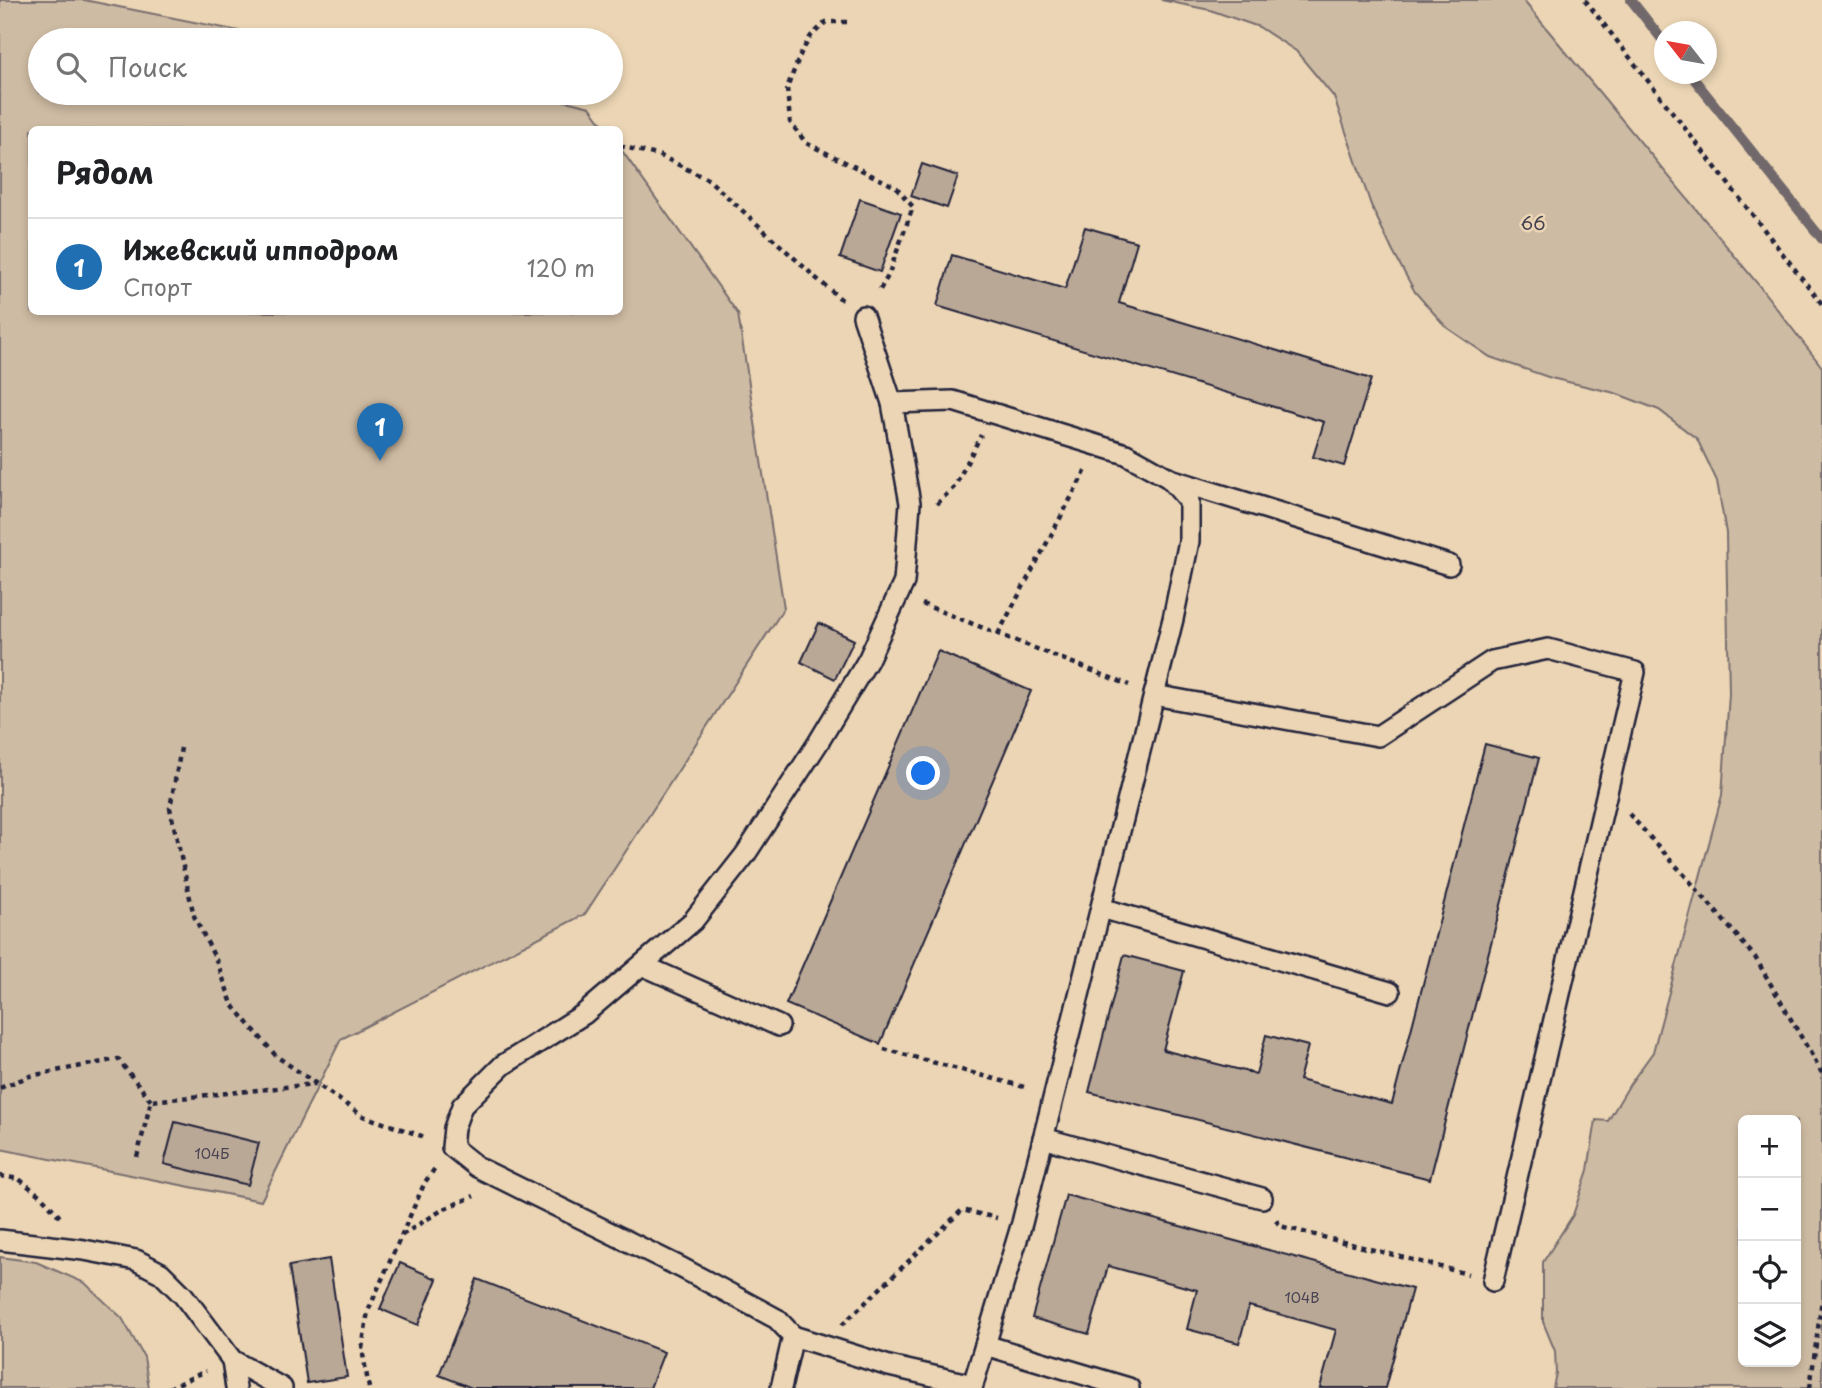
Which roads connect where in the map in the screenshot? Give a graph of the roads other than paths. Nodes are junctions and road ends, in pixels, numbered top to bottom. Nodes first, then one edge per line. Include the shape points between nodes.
1 (863, 316) road end
2 (892, 403) junction
3 (1169, 478) junction
4 (1450, 565) dead end
5 (1154, 695) junction
6 (1101, 908) junction
7 (642, 965) junction
8 (1390, 992) dead end
9 (779, 1026) dead end
10 (1043, 1138) junction
11 (1262, 1198) road end
12 (0, 1240) edge
13 (1493, 1281) road end
14 (793, 1336) junction
15 (985, 1345) junction
16 (232, 1360) junction
17 (973, 1386) edge
18 (236, 1388) edge
19 (282, 1388) edge
20 (782, 1388) edge
21 (1129, 1388) edge

1 - 2 lane
2 - 3 lane via 953,401 1126,454
2 - 7 lane via 910,503 904,582 868,660 746,855 693,921
3 - 4 lane
3 - 5 lane via 1189,501 1189,541
5 - 6 lane
5 - 13 lane via 1378,736 1492,661 1548,649 1635,672
6 - 8 lane
6 - 10 lane
7 - 9 lane
7 - 14 lane via 584,1014 503,1065 462,1106 452,1147 477,1167 778,1319
10 - 11 lane
10 - 15 lane
12 - 16 lane via 136,1260 161,1273 183,1295
14 - 17 lane
14 - 20 lane
15 - 17 lane
15 - 21 lane
16 - 18 lane
16 - 19 lane

